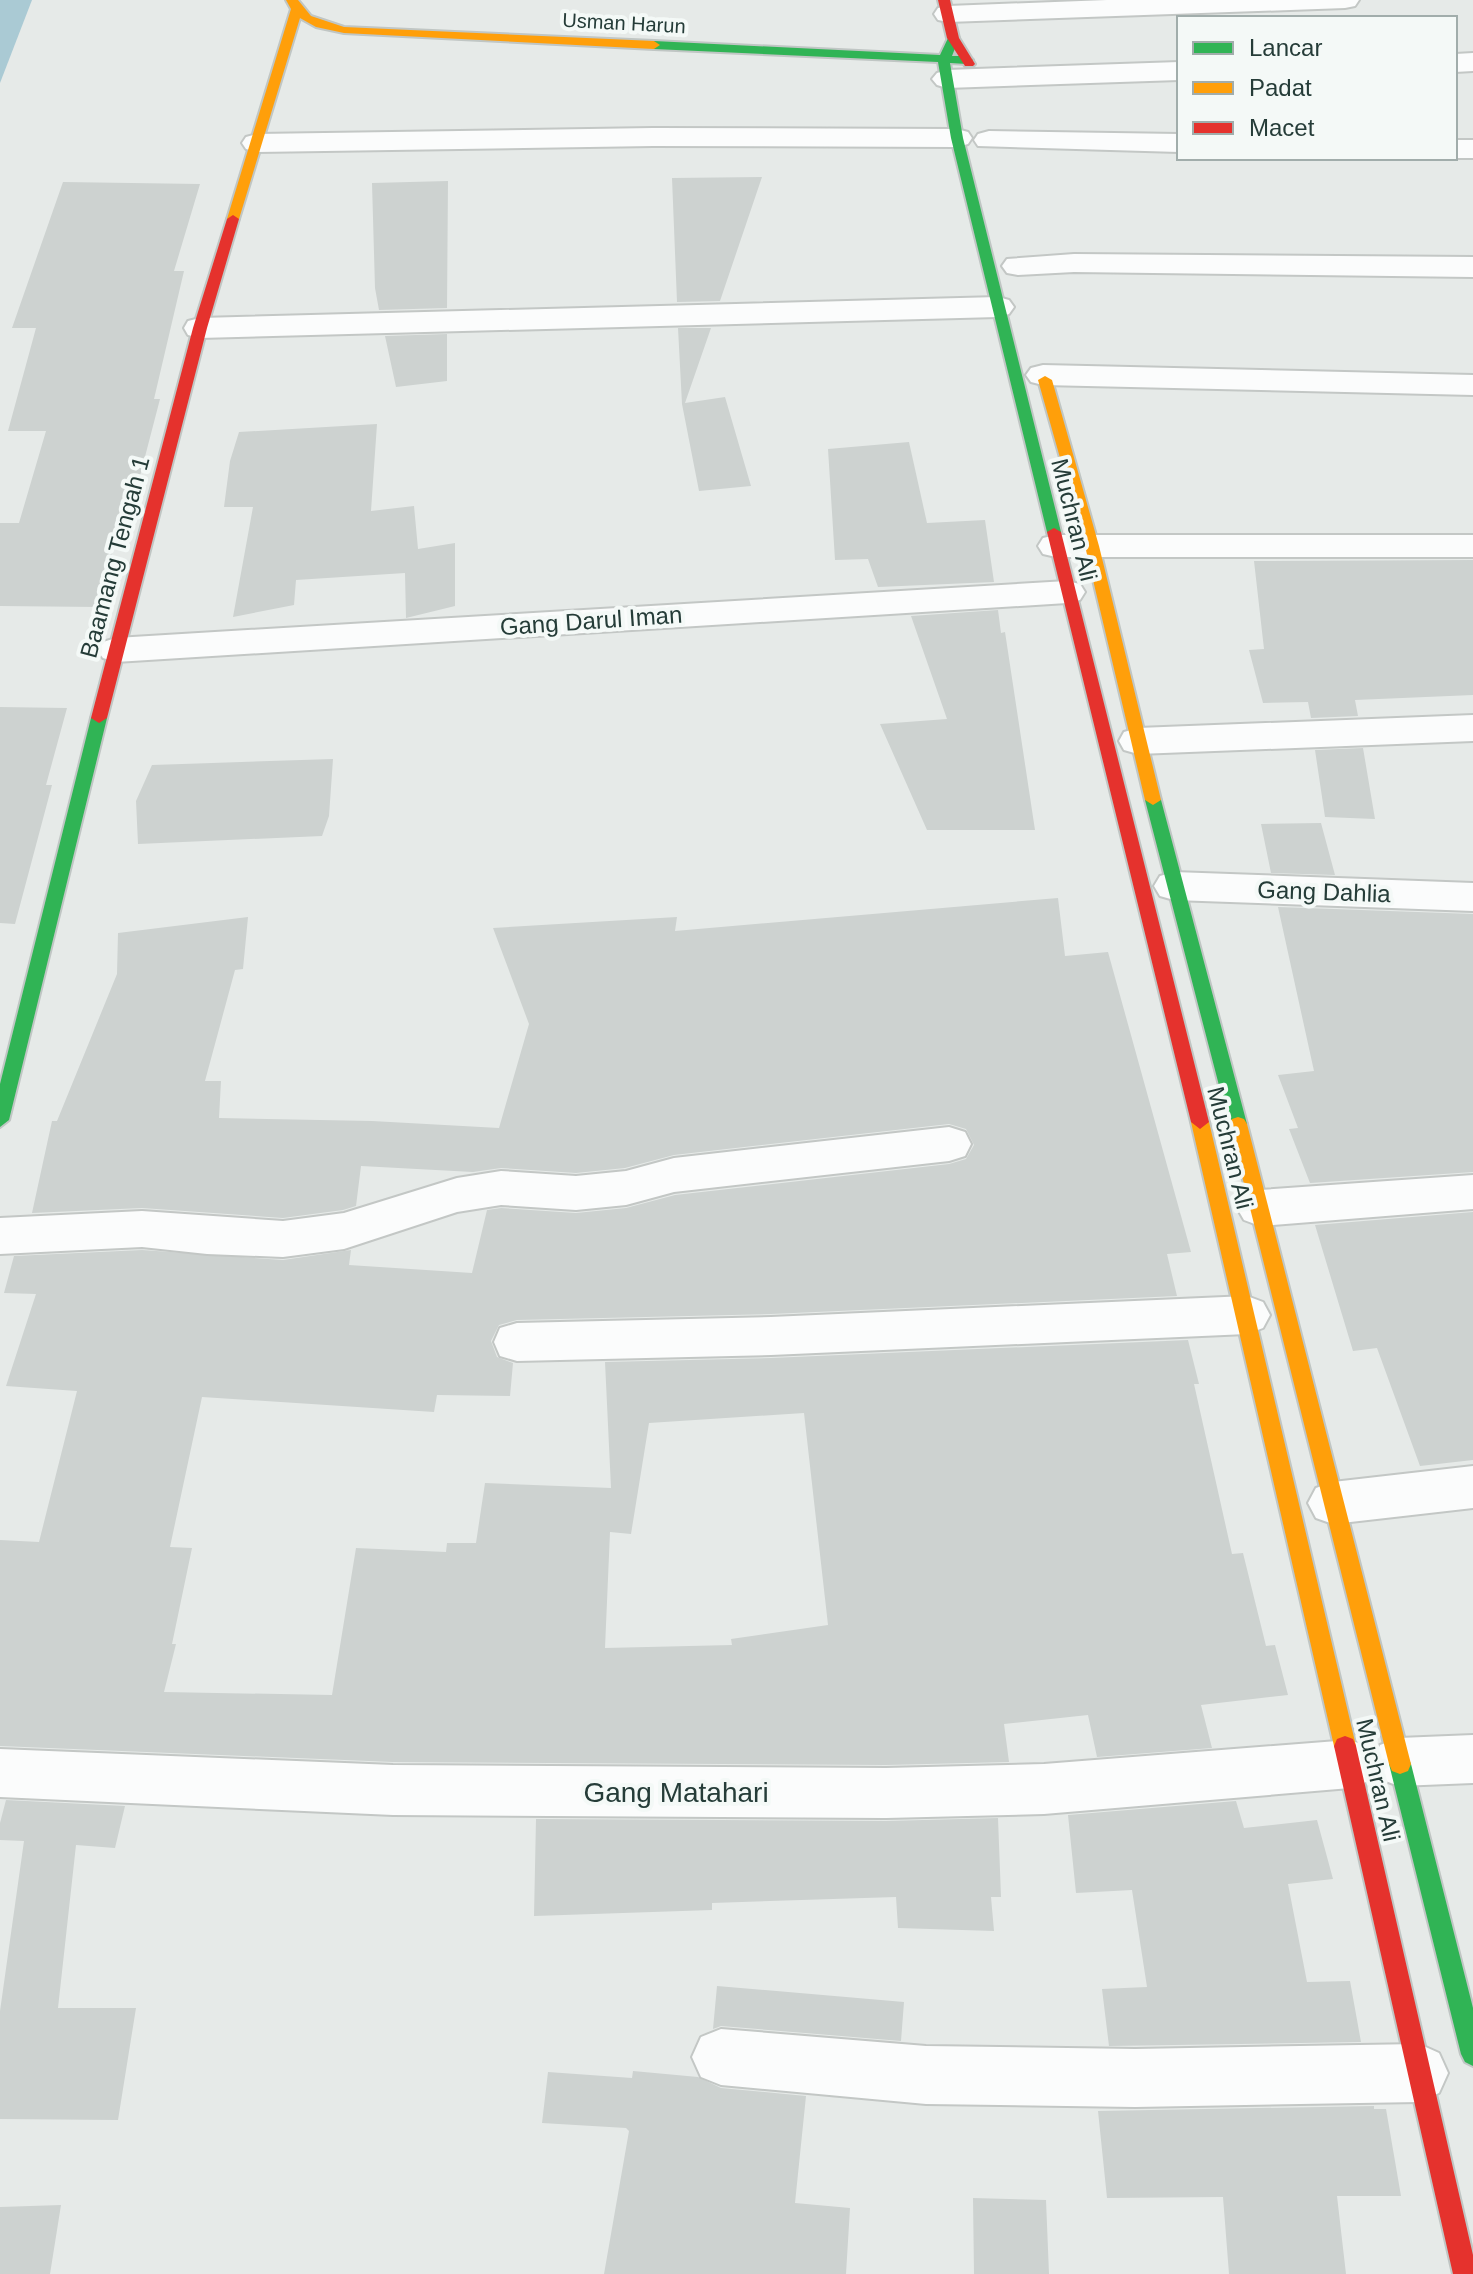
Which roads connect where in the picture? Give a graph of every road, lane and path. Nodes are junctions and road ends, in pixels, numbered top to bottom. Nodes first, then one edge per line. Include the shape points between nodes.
1 (1345, 0) edge
2 (294, 6) edge
3 (948, 17) edge
4 (1177, 71) edge
5 (962, 75) junction
6 (957, 138) junction
7 (989, 139) dead end
8 (257, 143) junction
9 (1177, 143) edge
10 (1018, 266) dead end
11 (1473, 267) edge
12 (998, 307) junction
13 (200, 328) junction
14 (1042, 368) joint
15 (1473, 385) edge
16 (1056, 546) junction
17 (1092, 546) junction
18 (1473, 546) edge
19 (1067, 592) junction
20 (116, 650) junction
21 (1473, 728) edge
22 (1138, 741) junction
23 (1174, 886) junction
24 (1473, 897) edge
25 (0, 1120) edge
26 (949, 1144) dead end
27 (1473, 1192) edge
28 (1260, 1208) junction
29 (0, 1236) edge
30 (1247, 1315) junction
31 (517, 1342) dead end
32 (1473, 1487) edge
33 (1333, 1503) junction
34 (1473, 1759) edge
35 (1375, 1763) junction
36 (0, 1773) edge
37 (1473, 2054) edge
38 (721, 2057) dead end
39 (1419, 2073) junction
40 (1465, 2274) edge

1 - 3 street
2 - 5 street, Usman Harun via 318,25 369,32
2 - 8 street, Baamang Tengah 1
3 - 5 street
4 - 5 street
5 - 6 street, Muchran Ali
6 - 8 street
6 - 12 street, Muchran Ali
7 - 9 street
8 - 13 street, Baamang Tengah 1
10 - 11 street
12 - 13 street
12 - 16 street, Muchran Ali
13 - 20 street, Baamang Tengah 1
14 - 15 street
14 - 17 street, Muchran Ali
16 - 17 street
16 - 19 street, Muchran Ali
17 - 18 street
17 - 22 street, Muchran Ali
19 - 20 street, Gang Darul Iman
19 - 30 street, Muchran Ali
20 - 25 street, Baamang Tengah 1
21 - 22 street
22 - 23 street, Muchran Ali
23 - 24 street, Gang Dahlia
23 - 28 street, Muchran Ali
26 - 29 street via 674,1175 626,1188 576,1193 501,1188 457,1195 344,1231 283,1239 142,1229
27 - 28 street
28 - 33 street, Muchran Ali
30 - 31 street
30 - 35 street, Muchran Ali
32 - 33 street
33 - 35 street, Muchran Ali
34 - 35 street, Gang Matahari
35 - 36 street, Gang Matahari via 1044,1789 886,1793 393,1790
35 - 37 street, Muchran Ali
35 - 39 street, Muchran Ali
38 - 39 street via 926,2075
39 - 40 street, Muchran Ali

